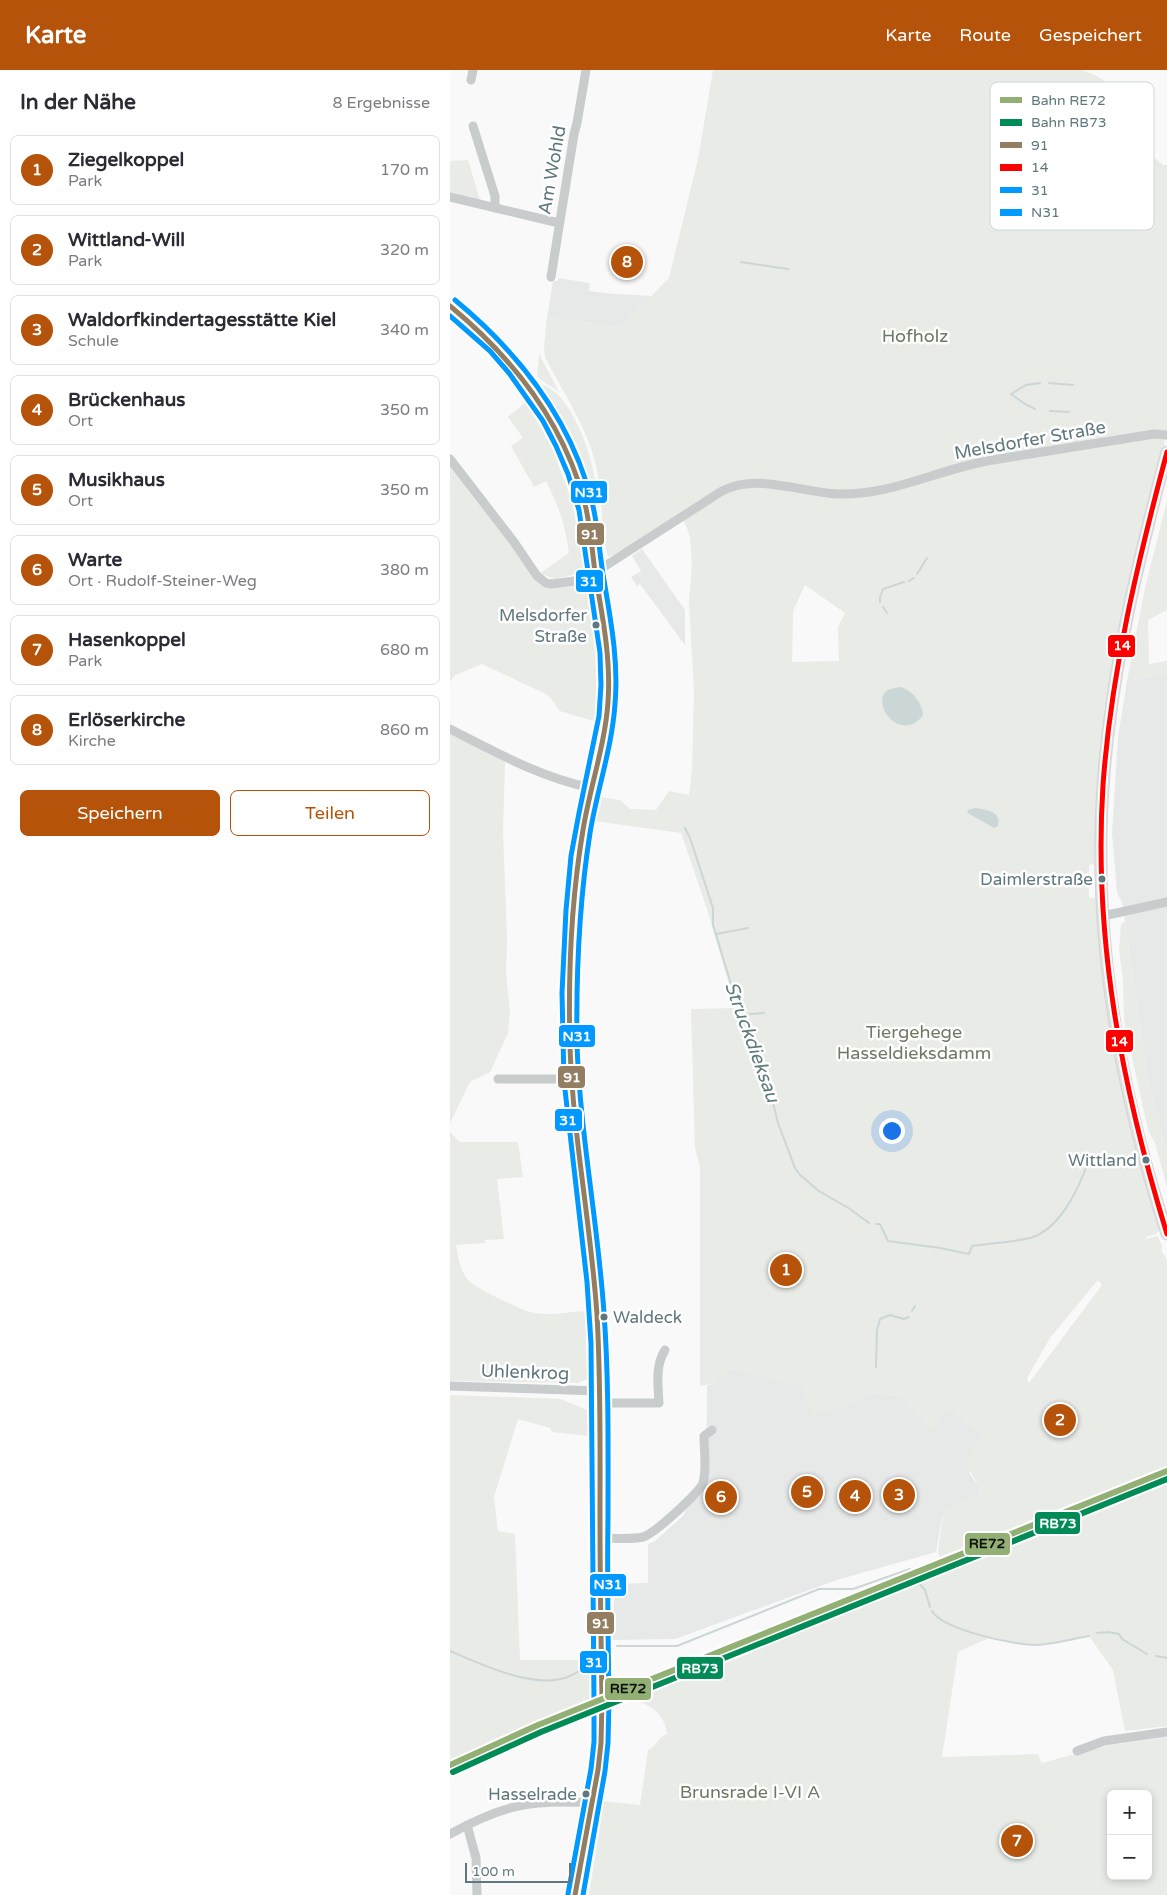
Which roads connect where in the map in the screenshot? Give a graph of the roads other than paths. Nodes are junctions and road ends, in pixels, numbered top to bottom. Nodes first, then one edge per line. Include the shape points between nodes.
1 (473, 70) edge
2 (586, 70) edge
3 (471, 80) dead end
4 (473, 126) dead end
5 (450, 197) edge
6 (494, 208) junction
7 (559, 223) junction
8 (551, 277) dead end
9 (450, 306) edge
10 (1167, 435) edge
11 (1167, 452) edge
12 (450, 459) edge
13 (595, 572) junction
14 (450, 729) edge
15 (592, 788) junction
16 (1167, 902) edge
17 (1103, 916) junction
18 (498, 1079) dead end
19 (571, 1079) junction
20 (1164, 1213) edge
21 (1167, 1234) edge
22 (666, 1350) dead end
23 (450, 1386) edge
24 (599, 1391) junction
25 (600, 1403) junction
26 (712, 1430) dead end
27 (600, 1538) junction
28 (1167, 1732) edge
29 (1077, 1751) dead end
30 (592, 1803) junction
31 (467, 1825) junction
32 (450, 1834) edge
33 (477, 1895) edge
34 (575, 1895) edge

1 - 3 street
2 - 7 street, Am Wohld
4 - 6 street via 495,196
5 - 6 street
6 - 7 street
7 - 8 street, Am Wohld
9 - 13 street via 480,330 511,362 545,409 568,454 584,503
10 - 13 street, Melsdorfer Straße via 1154,434 1002,458 903,486 866,492 829,493 743,484 722,491
11 - 17 main road via 1123,638 1110,720 1101,832
12 - 13 street, Melsdorfer Straße via 537,576 546,583 554,584 582,580
13 - 15 street via 605,636 608,694 603,739
14 - 15 street via 546,775
15 - 19 street via 573,909
16 - 17 street
17 - 20 main road via 1120,1058 1139,1142
18 - 19 street
19 - 24 street via 596,1302
20 - 21 main road
22 - 25 street via 658,1366 659,1403
23 - 24 street, Uhlenkrog
24 - 25 street
25 - 27 street
26 - 27 street via 704,1436 703,1482 699,1490 650,1535
27 - 30 street via 602,1700 600,1754
28 - 29 street via 1104,1741
30 - 31 street via 531,1802
30 - 34 street
31 - 32 street
31 - 33 street via 476,1858

